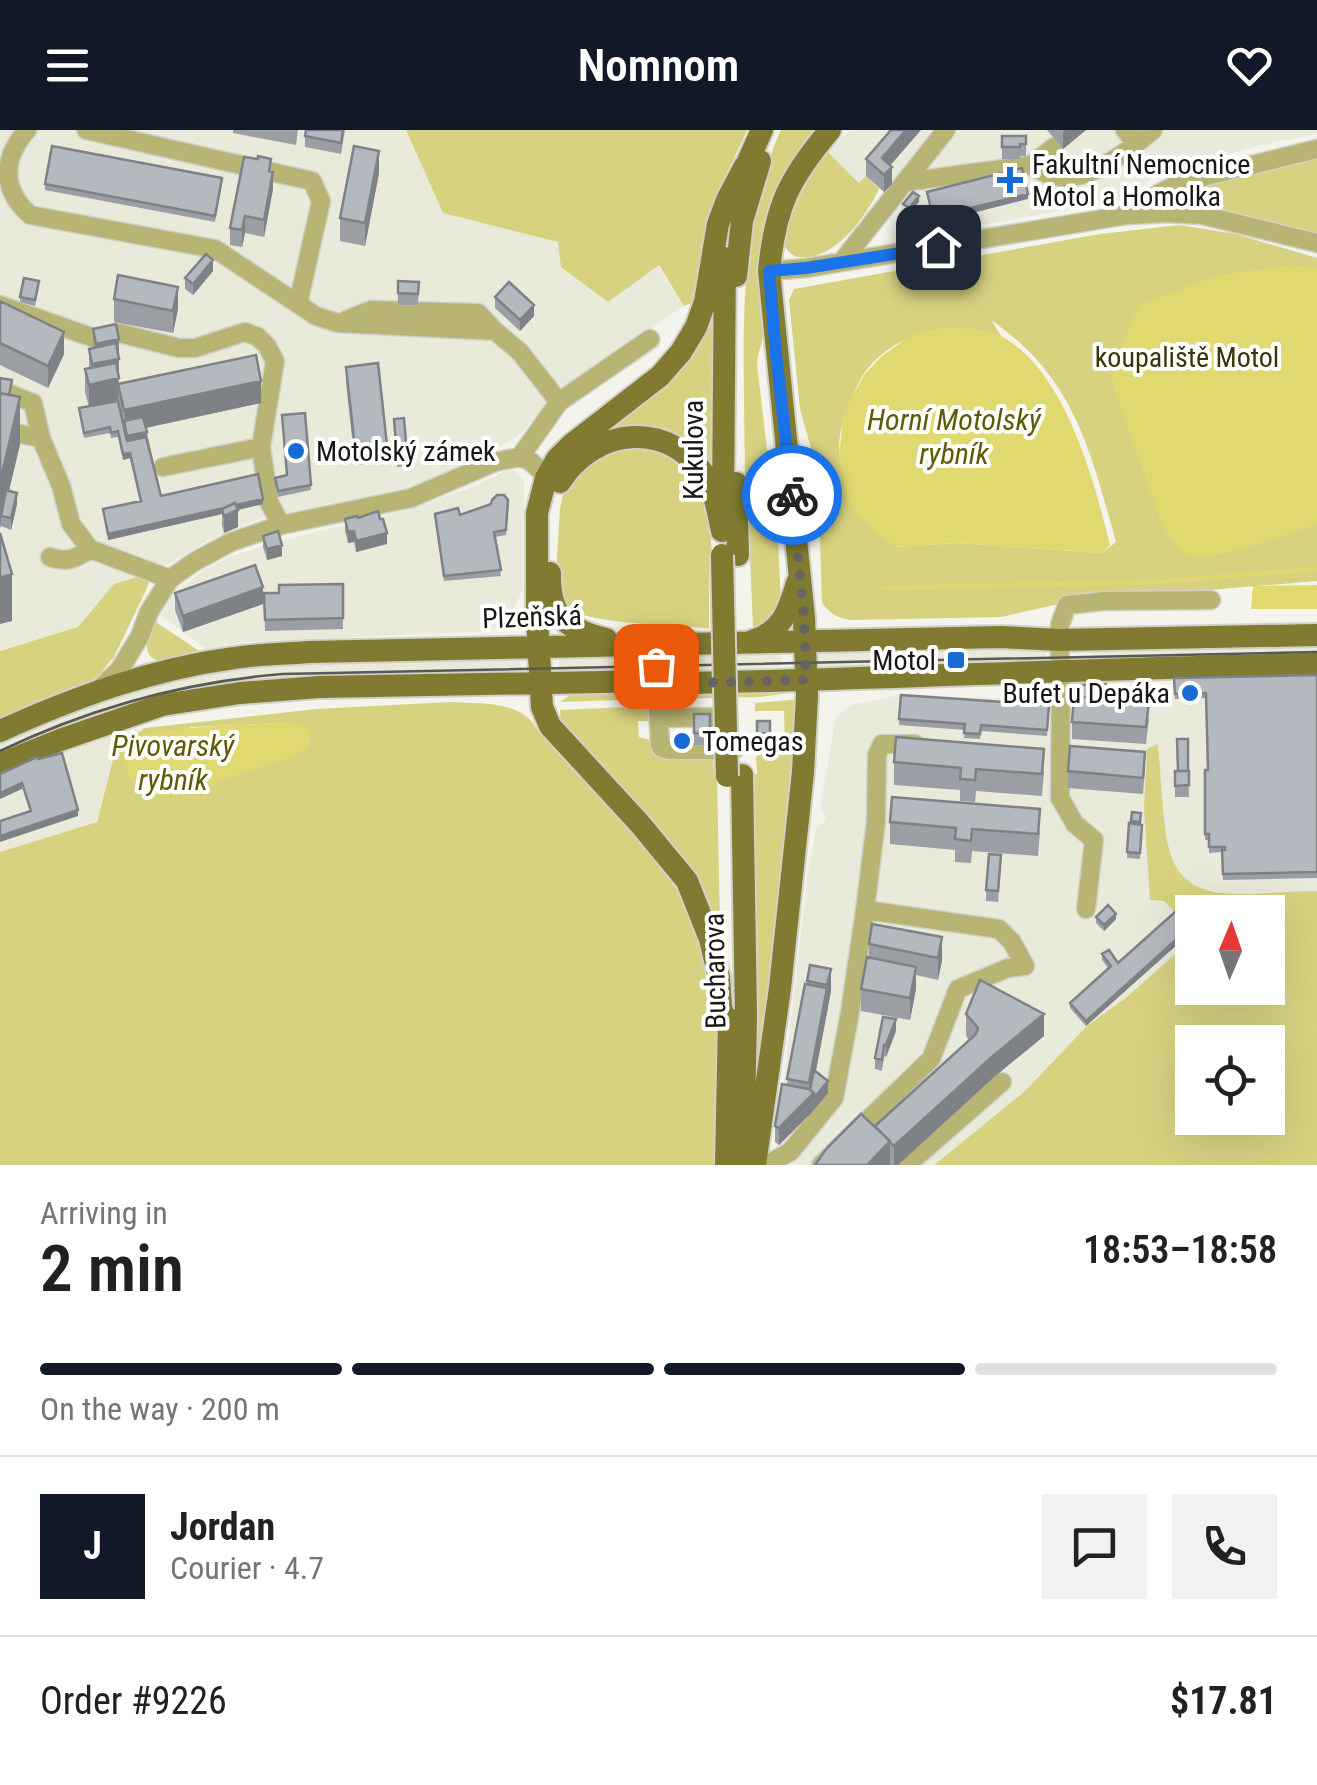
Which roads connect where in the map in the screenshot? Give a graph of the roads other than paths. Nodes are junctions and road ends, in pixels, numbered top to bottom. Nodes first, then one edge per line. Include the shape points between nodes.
1 (27, 130) edge
2 (86, 130) edge
3 (830, 130) edge
4 (946, 130) edge
5 (1152, 130) edge
6 (767, 133) edge
7 (1130, 137) edge
8 (1054, 147) dead end
9 (1317, 148) edge
10 (1031, 165) junction
11 (744, 166) junction
12 (905, 182) junction
13 (1127, 216) junction
14 (1317, 243) edge
15 (844, 260) junction
16 (769, 271) junction
17 (298, 304) junction
18 (0, 305) edge
19 (650, 338) dead end
20 (0, 390) edge
21 (558, 402) junction
22 (0, 430) edge
23 (40, 438) junction
24 (260, 448) junction
25 (520, 456) junction
26 (163, 467) dead end
27 (552, 482) junction
28 (281, 524) junction
29 (727, 547) junction
30 (90, 549) junction
31 (50, 557) dead end
32 (800, 575) junction
33 (170, 579) junction
34 (1211, 600) dead end
35 (1317, 635) edge
36 (140, 636) junction
37 (1059, 640) junction
38 (805, 641) junction
39 (856, 641) junction
40 (744, 643) junction
41 (656, 644) junction
42 (629, 645) junction
43 (539, 646) junction
44 (1317, 664) edge
45 (1061, 670) junction
46 (167, 672) junction
47 (863, 678) junction
48 (806, 680) junction
49 (656, 681) junction
50 (539, 683) junction
51 (96, 692) junction
52 (658, 714) dead end
53 (0, 731) edge
54 (935, 745) edge
55 (0, 764) edge
56 (803, 772) junction
57 (735, 776) junction
58 (1086, 909) dead end
59 (865, 910) junction
60 (729, 1031) junction
61 (1002, 1082) dead end
62 (726, 1165) edge
63 (743, 1165) edge
64 (755, 1165) edge
65 (821, 1165) edge
66 (907, 1165) edge

1 - 17 street via 12,152 8,182 30,215 214,249
2 - 17 street via 312,181 321,201
3 - 16 main road via 784,197
4 - 12 street
5 - 7 street
6 - 11 main road, Kukulova
6 - 29 main road, Kukulova via 746,202 736,274
7 - 10 street via 1112,162 1078,177 1048,176
8 - 10 street
9 - 13 street via 1182,182
10 - 12 street
11 - 27 main road via 718,224 705,302 681,352 557,459
11 - 29 main road, Kukulova via 724,279
12 - 15 street
13 - 14 street via 1202,215
13 - 15 street
15 - 16 street
16 - 32 main road
17 - 21 street via 338,324 495,331
18 - 24 street via 94,338 119,333 195,348 245,332 258,337 275,361
19 - 21 street
20 - 23 street via 33,403
21 - 25 street
22 - 23 street
23 - 30 street via 71,524
24 - 26 street
24 - 28 street via 269,502
25 - 27 street
25 - 28 street via 410,498
27 - 29 main road via 600,444 660,440 709,482
27 - 42 main road via 555,608 576,629
27 - 43 main road via 538,513
28 - 33 street via 232,542
29 - 57 main road, Kukulova, bridge
30 - 31 street via 65,562
30 - 33 street
32 - 38 main road
32 - 39 main road via 813,613
32 - 40 main road via 782,622
33 - 36 street
34 - 37 street via 1067,605
35 - 37 main road, Plzeňská
36 - 46 street via 143,660
36 - 51 street via 120,670
37 - 39 main road, Plzeňská
37 - 45 street
38 - 39 main road, Plzeňská
38 - 40 main road, Plzeňská
38 - 48 main road
40 - 41 main road, Plzeňská
41 - 42 main road, Plzeňská
41 - 49 street
42 - 43 main road, Plzeňská
43 - 46 main road, Plzeňská via 310,652
43 - 50 main road
44 - 45 main road
45 - 47 main road
45 - 58 street via 1060,798 1094,840
46 - 51 main road, Plzeňská
47 - 48 main road
47 - 56 main road via 822,702
48 - 49 main road
48 - 56 main road
49 - 50 main road
49 - 52 street
50 - 55 main road via 240,693 162,705
50 - 60 main road via 550,726 687,882 710,938
51 - 53 main road, Plzeňská
54 - 59 street via 882,744 877,754
56 - 64 main road
57 - 60 main road, Bucharova
57 - 63 main road, Bucharova via 746,1016
59 - 64 street via 834,1098 790,1152
59 - 65 street via 998,929 1026,966 958,989 930,1058
60 - 62 main road, Bucharova
61 - 66 street

